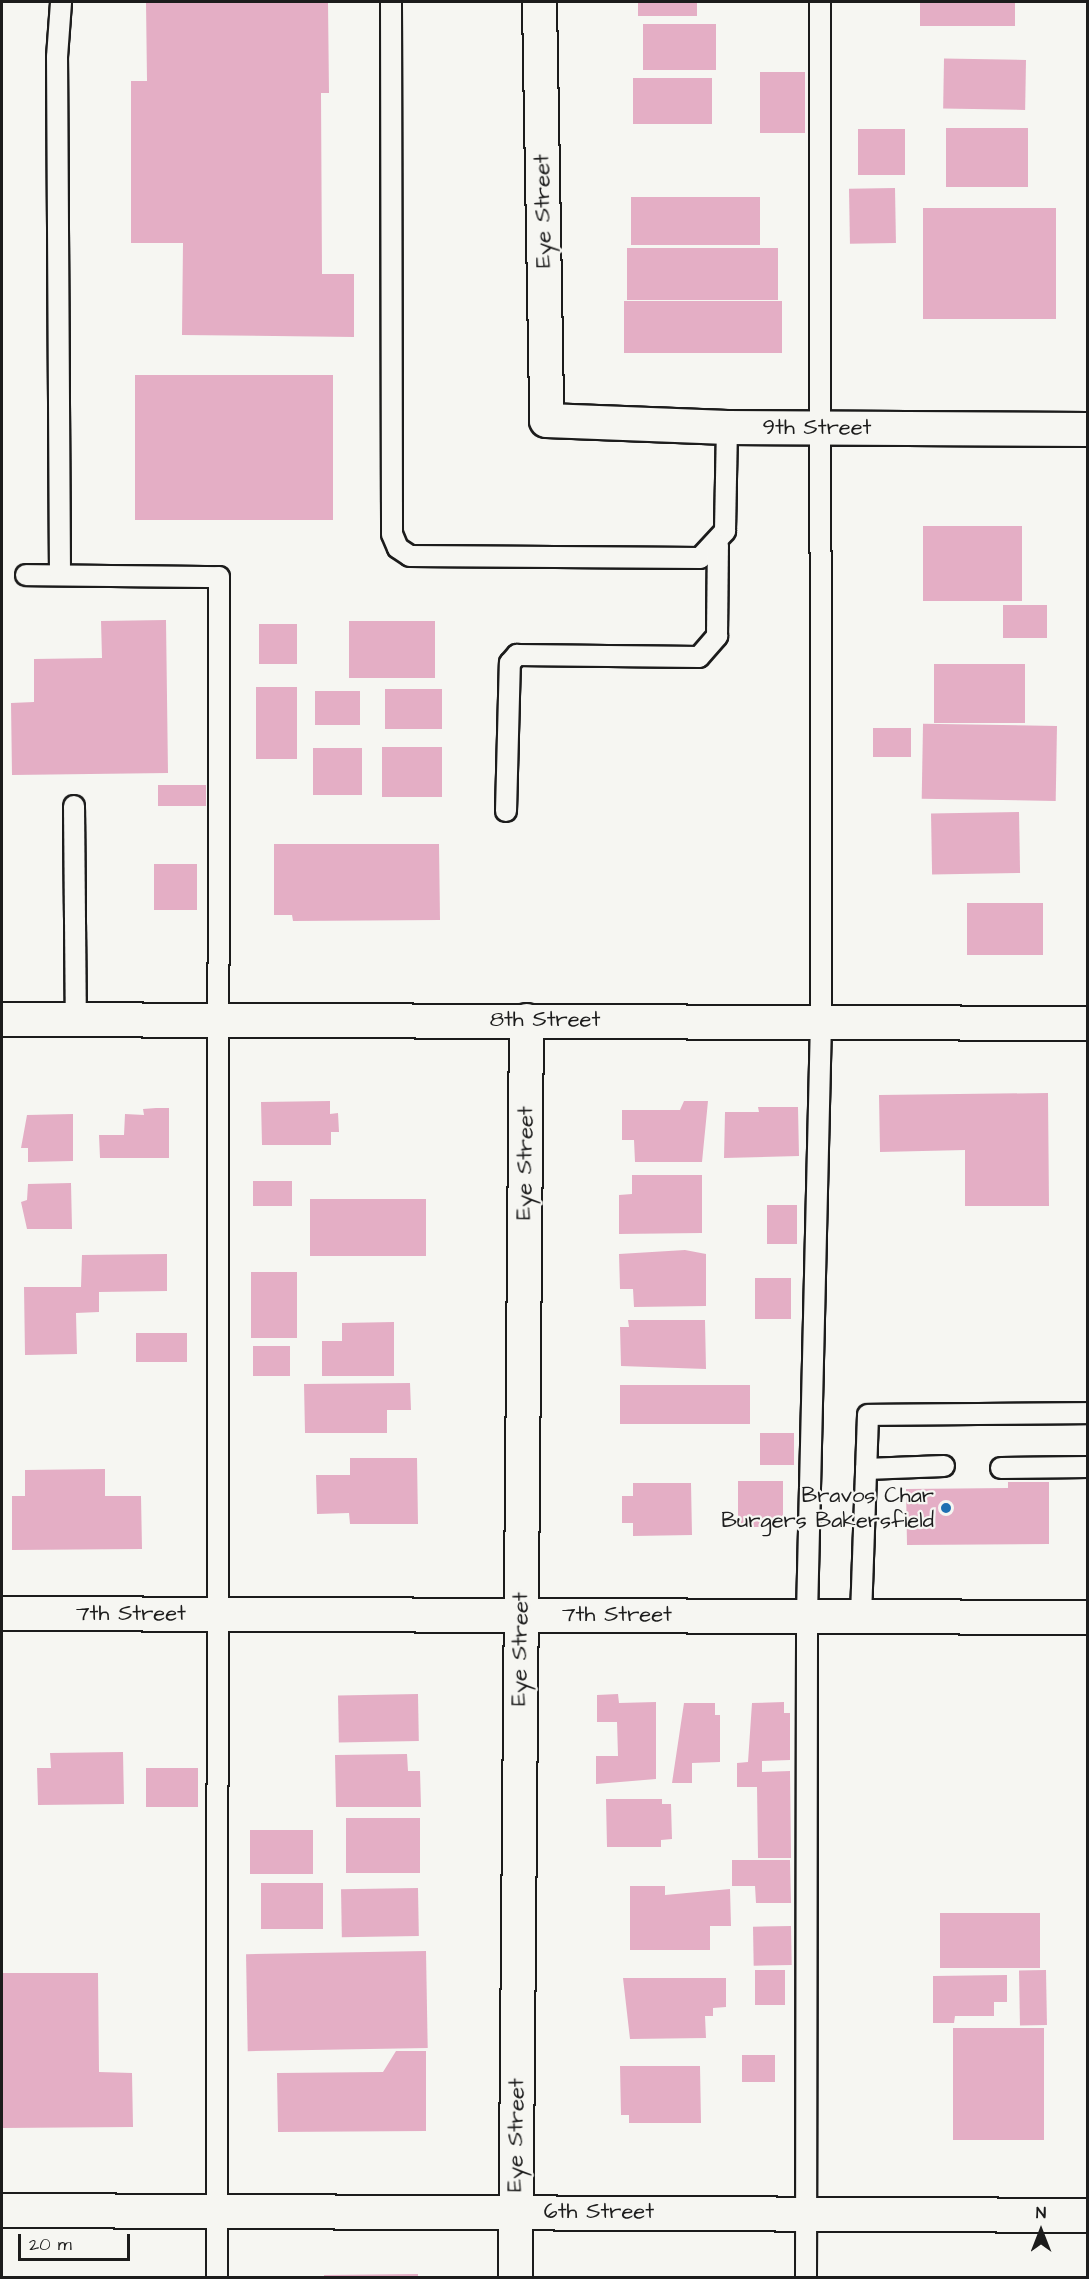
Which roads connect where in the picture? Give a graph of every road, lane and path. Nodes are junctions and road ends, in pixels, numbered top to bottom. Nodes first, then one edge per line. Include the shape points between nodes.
1 (61, 2) edge
2 (391, 2) edge
3 (539, 2) edge
4 (820, 2) edge
5 (546, 420) joint
6 (728, 428) junction
7 (818, 428) junction
8 (1088, 429) edge
9 (718, 545) junction
10 (26, 575) dead end
11 (60, 575) junction
12 (74, 806) dead end
13 (506, 811) dead end
14 (2, 1019) edge
15 (76, 1019) junction
16 (215, 1019) junction
17 (526, 1020) junction
18 (821, 1022) junction
19 (1088, 1023) edge
20 (1088, 1413) edge
21 (944, 1466) dead end
22 (1088, 1467) edge
23 (1001, 1468) dead end
24 (866, 1469) junction
25 (2, 1613) edge
26 (216, 1614) junction
27 (520, 1615) junction
28 (807, 1615) junction
29 (861, 1616) junction
30 (1088, 1617) edge
31 (2, 2210) edge
32 (216, 2211) junction
33 (515, 2212) junction
34 (807, 2213) junction
35 (1088, 2215) edge
36 (217, 2277) edge
37 (515, 2277) edge
38 (806, 2277) edge

1 - 11 lane via 57,57
2 - 9 lane via 392,534 410,556 700,558
3 - 5 street, Eye Street
4 - 7 lane
5 - 6 street, 9th Street
6 - 7 street, 9th Street
6 - 9 lane via 725,531
7 - 8 street, 9th Street
7 - 18 lane
9 - 13 lane via 717,636 699,657 518,655 510,663
10 - 11 lane
11 - 16 lane via 219,577
12 - 15 lane
14 - 15 street, 8th Street
15 - 16 street, 8th Street
16 - 17 street, 8th Street
16 - 26 lane
17 - 18 street, 8th Street
17 - 27 street, Eye Street
18 - 19 street, 8th Street
18 - 28 lane
20 - 24 lane via 868,1415
21 - 24 lane
22 - 23 lane
24 - 29 lane
25 - 26 street, 7th Street
26 - 27 street, 7th Street
26 - 32 lane
27 - 28 street, 7th Street
27 - 33 street, Eye Street
28 - 29 street, 7th Street
28 - 34 lane
29 - 30 street, 7th Street
31 - 32 street, 6th Street
32 - 33 street, 6th Street
32 - 36 lane
33 - 34 street, 6th Street
33 - 37 street, Eye Street
34 - 35 street, 6th Street
34 - 38 lane

